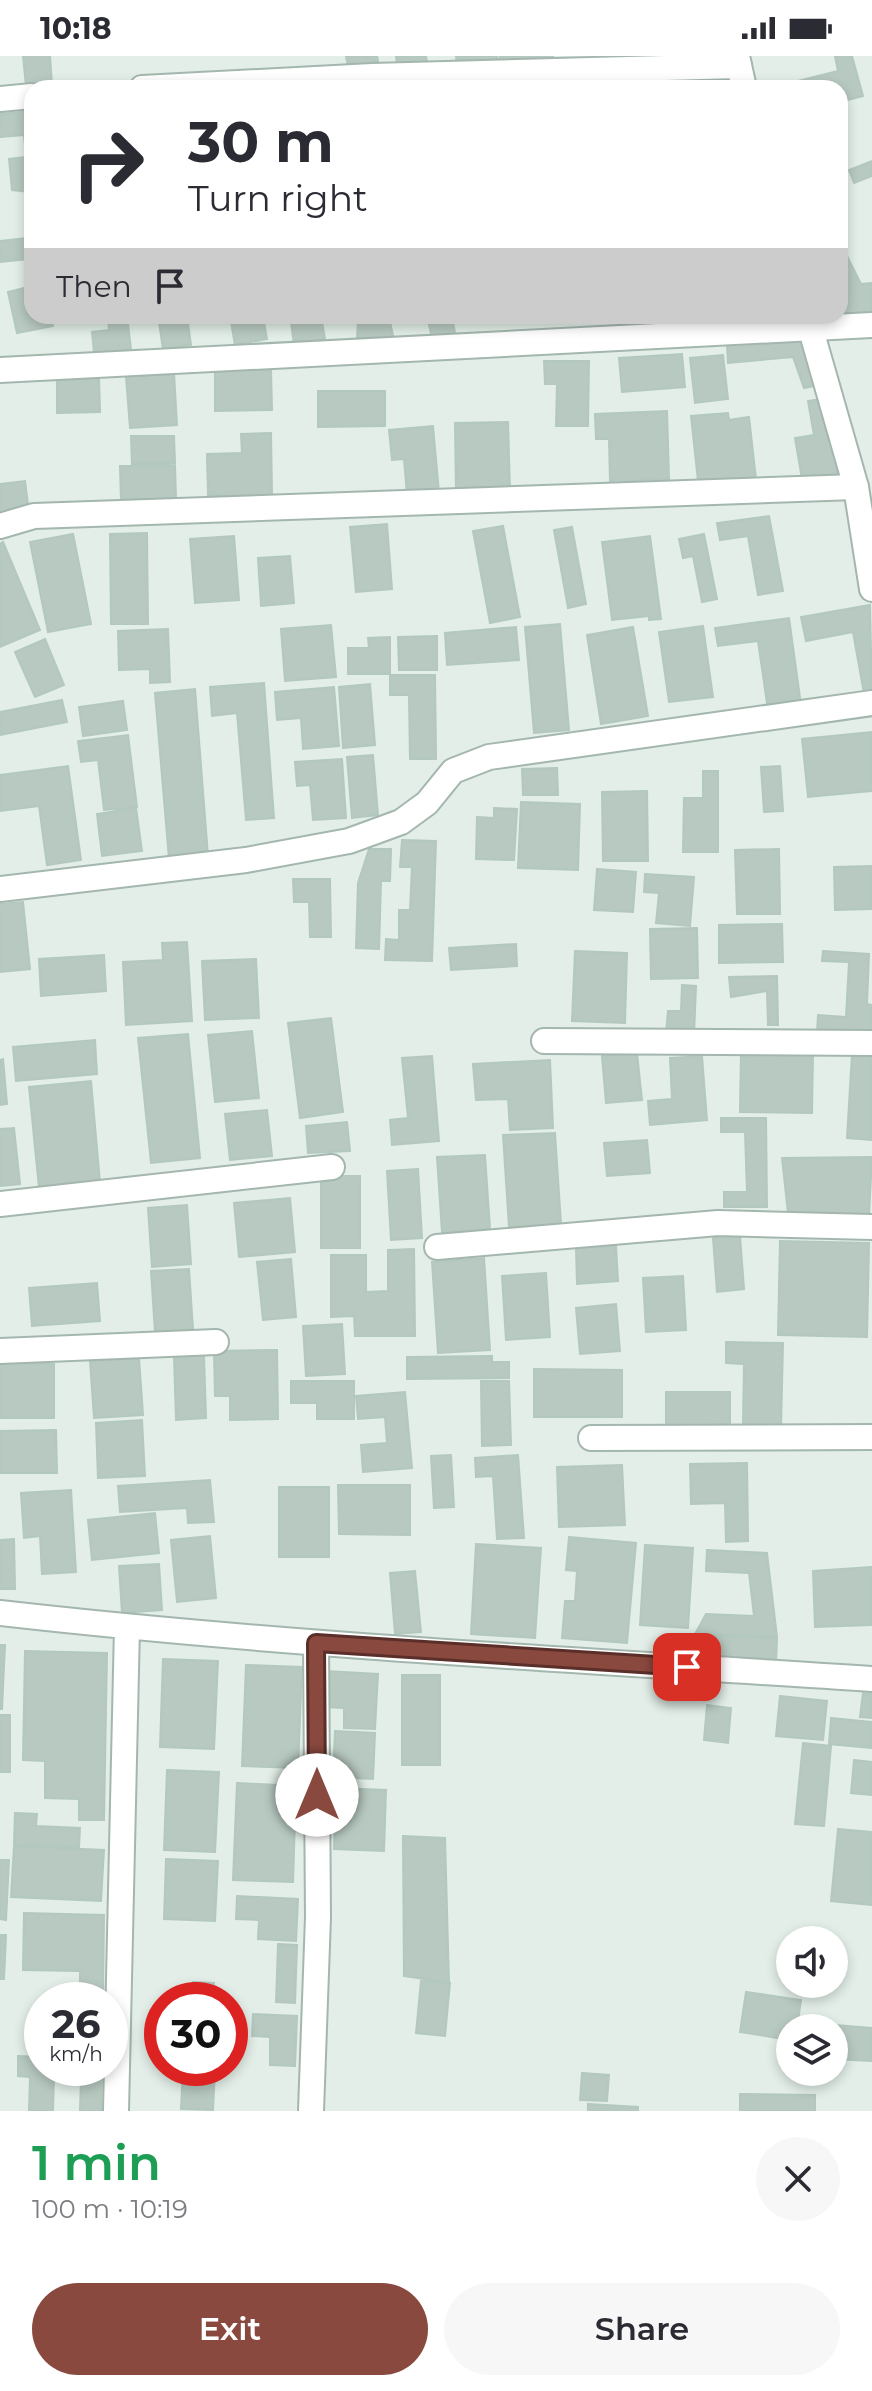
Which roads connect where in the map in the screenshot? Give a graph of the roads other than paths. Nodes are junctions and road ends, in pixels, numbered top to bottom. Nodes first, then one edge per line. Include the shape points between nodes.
1 (740, 70) edge
2 (295, 80) edge
3 (24, 97) edge
4 (0, 99) edge
5 (759, 324) edge
6 (809, 324) edge
7 (848, 324) edge
8 (872, 325) edge
9 (0, 370) edge
10 (856, 487) junction
11 (0, 526) edge
12 (869, 547) edge
13 (872, 589) edge
14 (872, 703) edge
15 (0, 889) edge
16 (544, 1041) dead end
17 (872, 1043) edge
18 (332, 1167) dead end
19 (0, 1204) edge
20 (872, 1227) edge
21 (437, 1247) dead end
22 (216, 1342) dead end
23 (0, 1351) edge
24 (872, 1437) edge
25 (591, 1438) dead end
26 (0, 1613) edge
27 (127, 1627) junction
28 (316, 1643) junction
29 (872, 1679) edge
30 (116, 2111) edge
31 (311, 2111) edge

1 - 2 street
3 - 4 street
5 - 9 street
6 - 10 street
7 - 8 street
10 - 11 street via 34,516
10 - 12 street
12 - 13 street
14 - 15 street via 489,757 453,771 427,803 401,822 349,841 246,860
16 - 17 street
18 - 19 street
20 - 21 street via 718,1223
22 - 23 street
24 - 25 street
26 - 27 street
27 - 28 street
27 - 30 street
28 - 29 street
28 - 31 street via 318,1917

